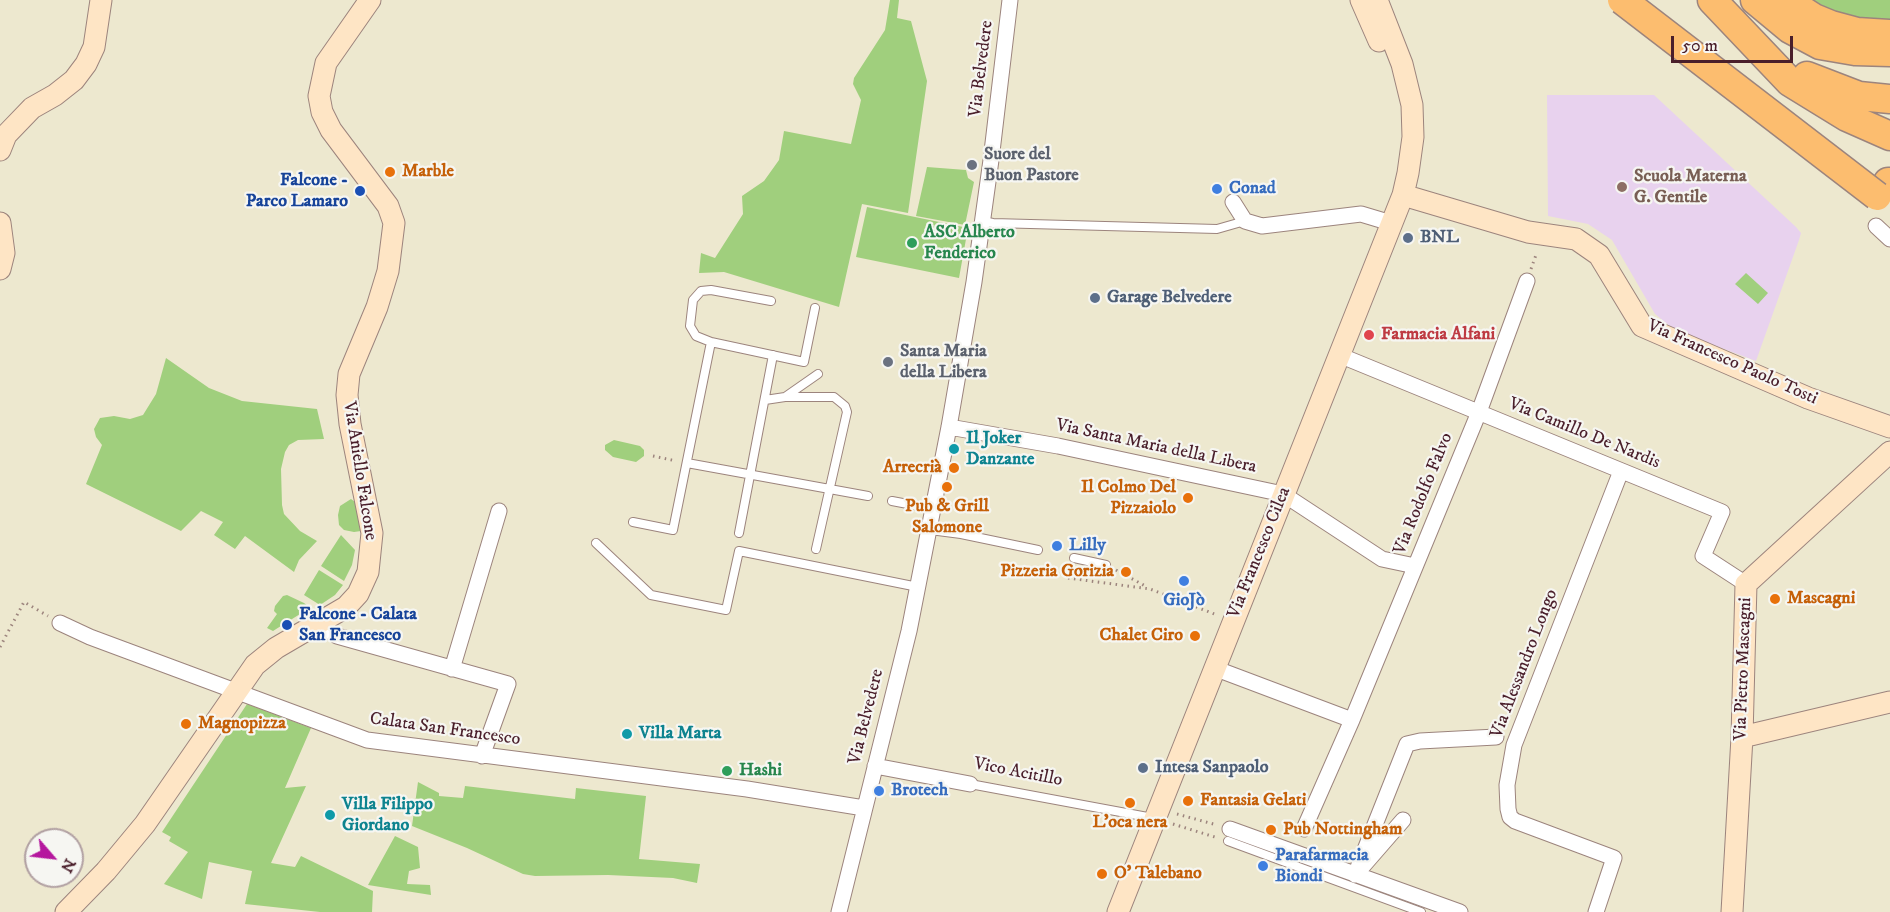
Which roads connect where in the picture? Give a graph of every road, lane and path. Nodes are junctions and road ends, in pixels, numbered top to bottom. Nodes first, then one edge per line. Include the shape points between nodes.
1 (101, 0) edge
2 (370, 0) edge
3 (1010, 0) edge
4 (1360, 0) edge
5 (1377, 0) edge
6 (1622, 0) edge
7 (1651, 0) edge
8 (1712, 0) edge
9 (1755, 0) edge
10 (1786, 0) edge
11 (1745, 36) junction
12 (1888, 43) edge
13 (1890, 80) edge
14 (1890, 99) edge
15 (1890, 136) edge
16 (0, 150) edge
17 (1403, 195) junction
18 (1884, 199) edge
19 (1233, 202) dead end
20 (982, 221) junction
21 (1245, 221) junction
22 (0, 223) edge
23 (1391, 223) junction
24 (1890, 239) edge
25 (1538, 248) dead end
26 (0, 269) edge
27 (1527, 280) joint
28 (771, 301) dead end
29 (815, 308) dead end
30 (711, 342) junction
31 (774, 355) junction
32 (1339, 355) junction
33 (819, 374) dead end
34 (785, 397) junction
35 (765, 400) junction
36 (1479, 412) junction
37 (949, 427) junction
38 (1890, 427) edge
39 (1890, 452) edge
40 (653, 456) dead end
41 (687, 463) junction
42 (1621, 471) junction
43 (751, 474) junction
44 (830, 489) junction
45 (1283, 494) junction
46 (868, 496) dead end
47 (892, 501) dead end
48 (934, 509) junction
49 (499, 511) dead end
50 (633, 522) dead end
51 (930, 530) junction
52 (740, 533) dead end
53 (596, 543) dead end
54 (816, 549) dead end
55 (1038, 550) dead end
56 (1074, 558) dead end
57 (1106, 564) joint
58 (1415, 566) junction
59 (1068, 578) dead end
60 (1746, 584) junction
61 (918, 587) junction
62 (1150, 589) junction
63 (1217, 615) dead end
64 (325, 621) junction
65 (60, 622) joint
66 (0, 647) edge
67 (1214, 668) junction
68 (452, 669) junction
69 (236, 692) junction
70 (1890, 704) edge
71 (1352, 720) junction
72 (1496, 737) dead end
73 (1742, 737) junction
74 (482, 756) junction
75 (875, 766) junction
76 (970, 784) joint
77 (864, 808) junction
78 (1184, 816) dead end
79 (1161, 820) junction
80 (1403, 820) dead end
81 (1304, 829) dead end
82 (1229, 835) junction
83 (1355, 874) junction
84 (1434, 908) edge
85 (66, 912) edge
86 (839, 912) edge
87 (1118, 912) edge
88 (1420, 912) edge
89 (1460, 912) edge
90 (1596, 912) edge
91 (1732, 912) edge

1 - 16 street via 94,47 86,64 68,85 32,108 6,135
2 - 64 street, Via Aniello Falcone via 326,63 319,96 331,130 383,200 394,223 388,271 349,374 347,394 372,533 368,572 358,594
3 - 20 street, Via Belvedere
4 - 17 street, Via Francesco Cilea via 1393,80 1399,112
5 - 17 street, Via Francesco Cilea via 1402,64 1412,105 1413,137
6 - 18 highway, bridge
7 - 18 highway
8 - 11 highway
9 - 12 highway via 1790,29 1820,45 1854,51
10 - 12 highway via 1814,18
11 - 13 highway via 1828,74
11 - 14 highway via 1812,79 1859,96
11 - 15 highway via 1790,82 1847,117
17 - 23 street, Via Francesco Cilea
17 - 38 street, Via Francesco Paolo Tosti via 1528,232 1576,239 1599,255 1642,326 1808,398
18 - 24 street
19 - 21 street
20 - 21 lane via 1217,229
20 - 37 street, Via Belvedere
21 - 23 street via 1262,226 1361,214
22 - 26 street via 4,253
23 - 32 street, Via Francesco Cilea
25 - 27 path
27 - 36 street, Via Rodolfo Falvo
28 - 30 lane via 701,291 693,300 690,326 696,336
29 - 31 lane via 804,362
30 - 31 lane
30 - 41 lane
31 - 35 lane
32 - 36 street, Via Camillo De Nardis
32 - 45 street, Via Francesco Cilea
33 - 34 lane
34 - 35 lane
34 - 44 lane via 834,397 845,406 847,412
35 - 43 lane
36 - 42 street, Via Camillo De Nardis
36 - 58 street, Via Rodolfo Falvo
37 - 45 street, Via Santa Maria della Libera
37 - 48 street, Via Belvedere
39 - 60 street, Via Pietro Mascagni
40 - 41 path
41 - 43 lane
41 - 50 lane via 673,530
42 - 60 street, Via Camillo De Nardis via 1722,512 1703,556
42 - 90 street, Via Alessandro Longo via 1514,745 1507,785 1508,809 1515,821 1614,858
43 - 44 lane
43 - 52 lane
44 - 46 lane
44 - 54 lane
45 - 58 street via 1382,559
45 - 67 street, Via Francesco Cilea
47 - 48 lane
48 - 51 street, Via Belvedere
49 - 68 street
51 - 55 lane
51 - 61 street, Via Belvedere
53 - 61 lane via 651,595 726,610 740,551
56 - 57 lane
57 - 62 path
58 - 71 street, Via Rodolfo Falvo
59 - 62 path
60 - 73 street, Via Pietro Mascagni
61 - 75 street, Via Belvedere
62 - 63 path
64 - 68 street via 337,636
64 - 69 street, Via Aniello Falcone via 276,648 255,665
65 - 66 path via 24,602
65 - 69 street, Calata San Francesco
67 - 71 street
67 - 79 street, Via Francesco Cilea
68 - 74 street via 508,684
69 - 74 street, Calata San Francesco via 367,740
69 - 85 street, Via Aniello Falcone via 145,824
70 - 73 street
71 - 81 street, Via Rodolfo Falvo
72 - 83 street via 1407,744
73 - 91 street, Via Pietro Mascagni
74 - 77 street, Calata San Francesco
75 - 76 street, Vico Acitillo
75 - 77 street, Via Belvedere
76 - 79 lane, Vico Acitillo
77 - 86 street, Via Belvedere
78 - 82 path
79 - 82 path
79 - 87 street, Via Francesco Cilea
80 - 83 street
82 - 83 street
82 - 88 lane
83 - 84 street
84 - 89 street

